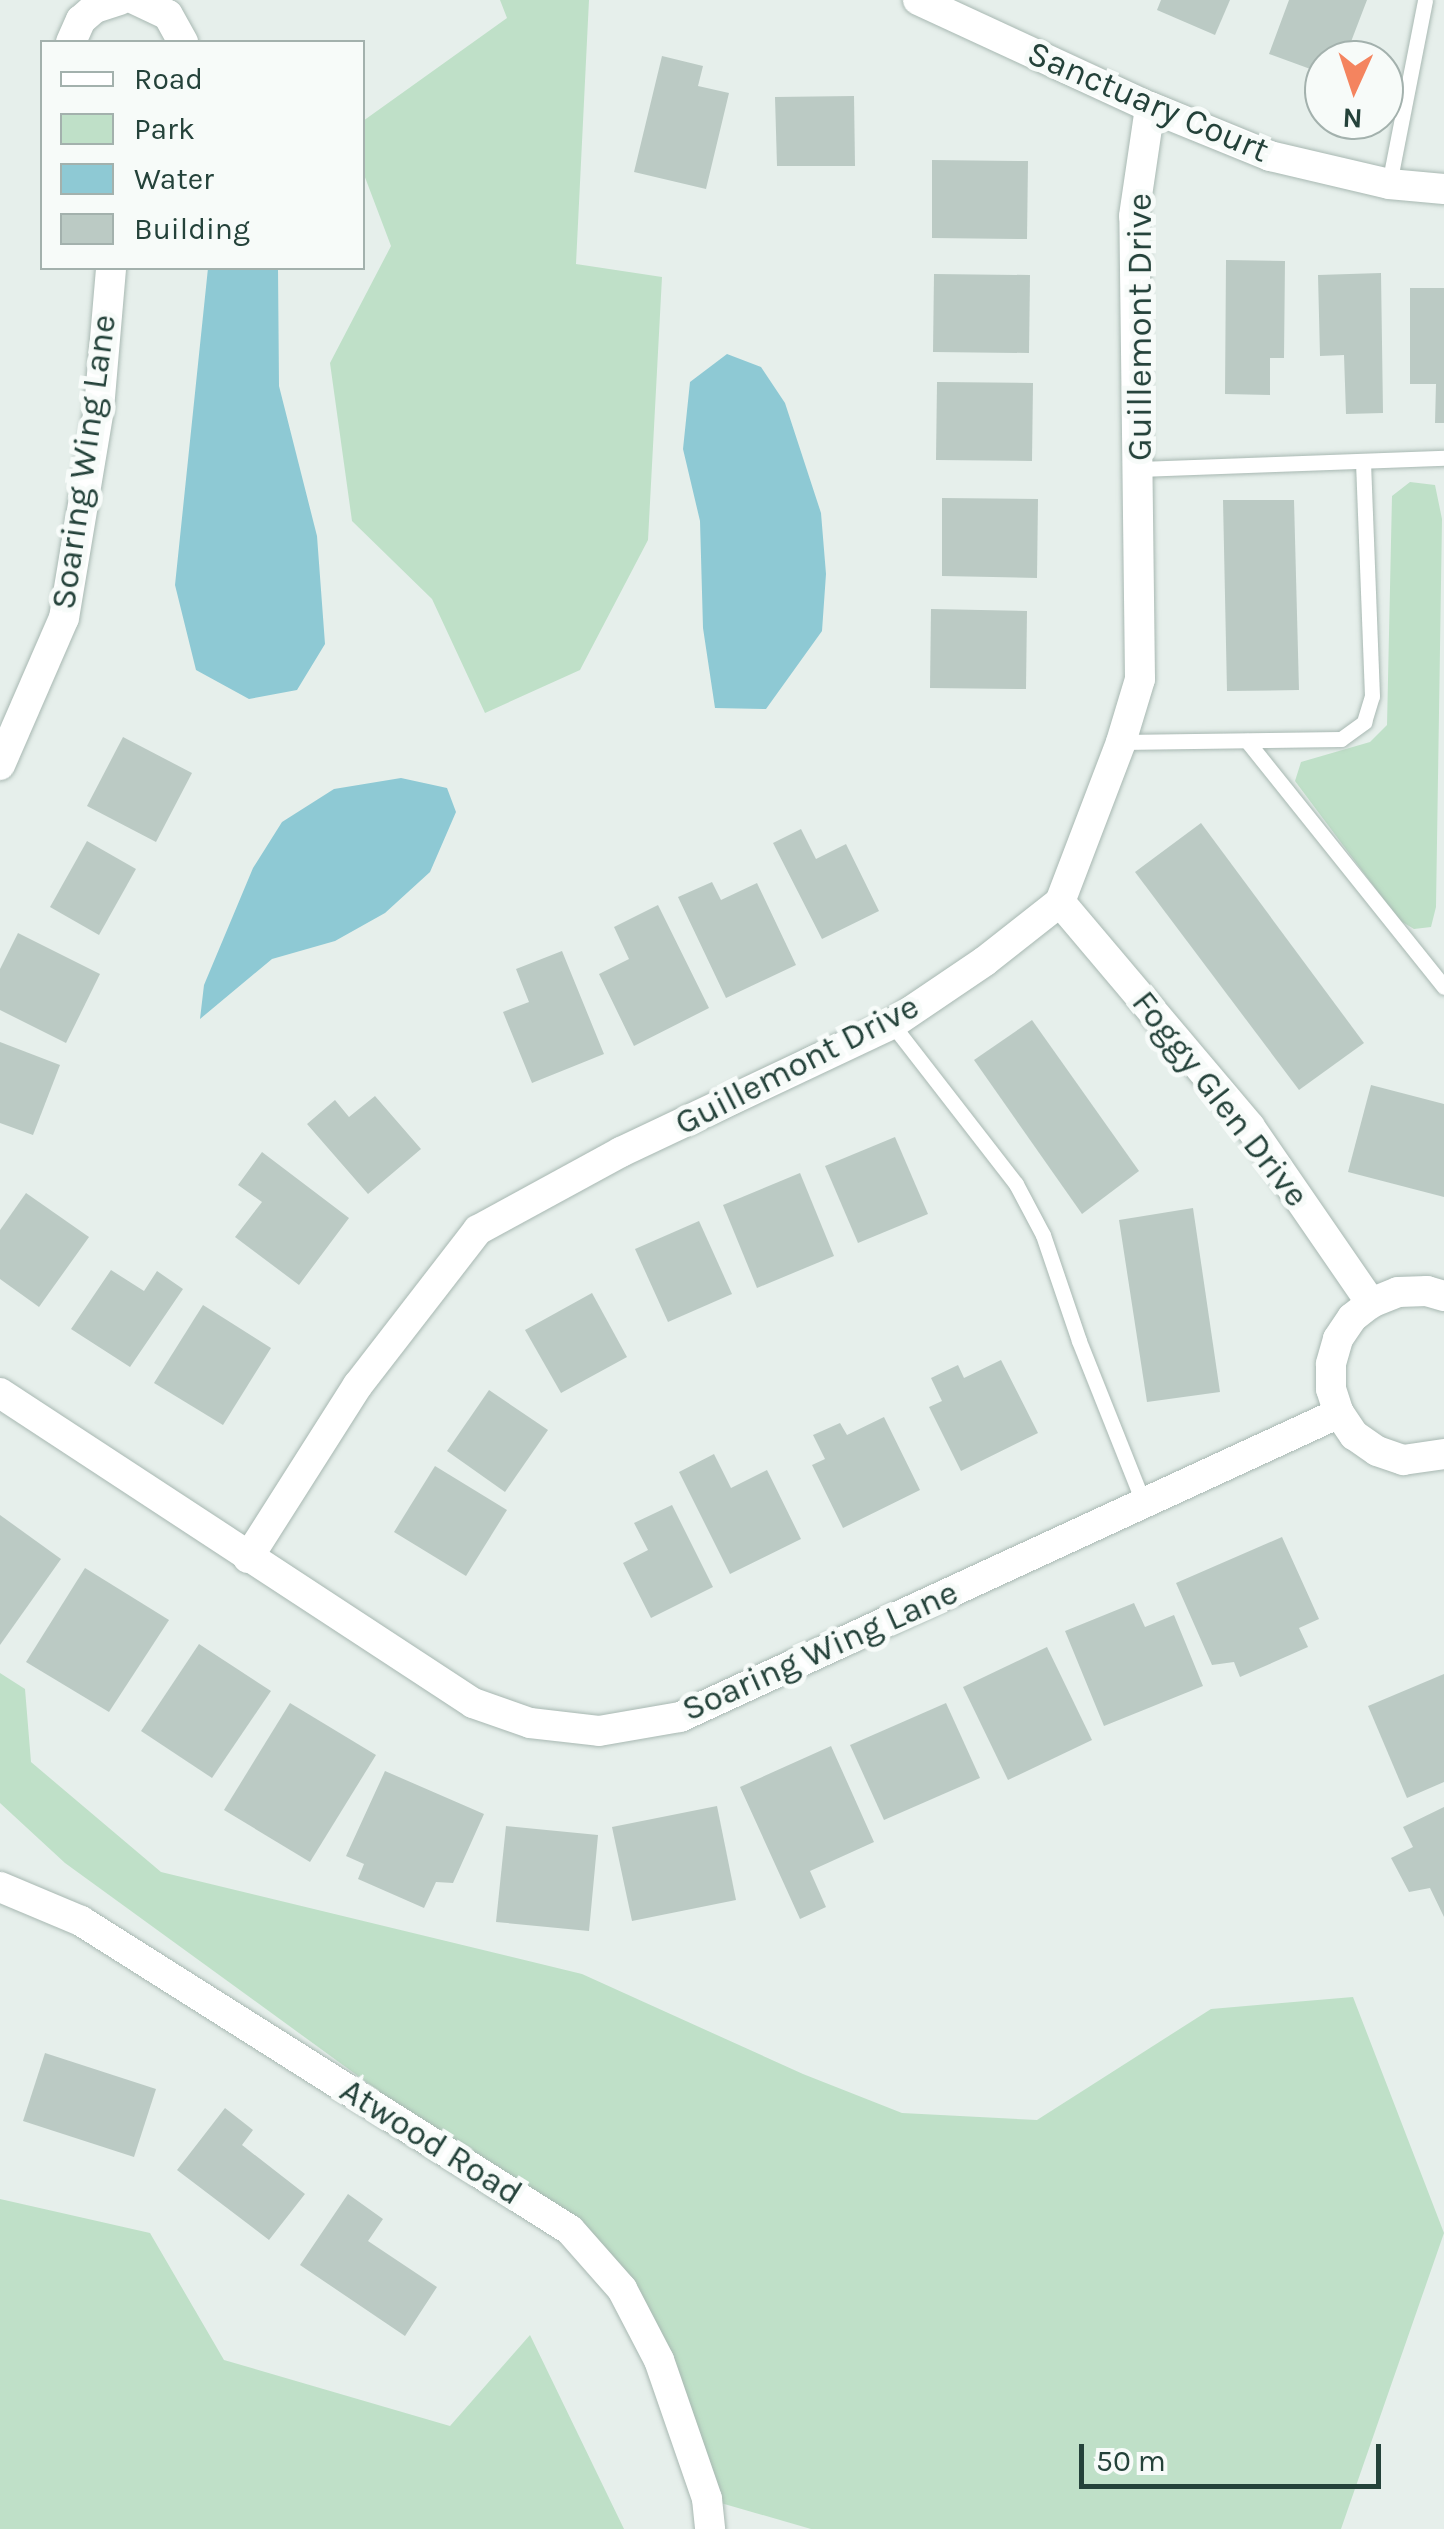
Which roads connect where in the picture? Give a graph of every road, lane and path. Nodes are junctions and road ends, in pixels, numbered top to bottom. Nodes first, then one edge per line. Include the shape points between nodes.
1 (120, 0) edge
2 (136, 0) edge
3 (918, 0) edge
4 (1425, 0) edge
5 (71, 40) edge
6 (183, 40) edge
7 (1150, 107) junction
8 (1389, 184) junction
9 (1444, 189) edge
10 (111, 270) edge
11 (1444, 458) edge
12 (1364, 462) junction
13 (1140, 469) junction
14 (1247, 741) junction
15 (1122, 742) junction
16 (0, 764) edge
17 (1060, 902) junction
18 (1444, 987) edge
19 (892, 1024) junction
20 (1444, 1296) edge
21 (1371, 1303) junction
22 (0, 1393) edge
23 (1339, 1412) junction
24 (1444, 1454) edge
25 (1144, 1504) junction
26 (248, 1558) junction
27 (0, 1888) edge
28 (710, 2529) edge

1 - 5 street via 81,20
2 - 6 street via 168,15
3 - 7 street, Sanctuary Court
4 - 8 lane
7 - 8 street, Sanctuary Court via 1270,156
7 - 13 street, Guillemont Drive via 1134,216
8 - 9 street, Sanctuary Court
10 - 16 street, Soaring Wing Lane via 100,409 64,618
11 - 12 lane
12 - 13 lane
12 - 14 lane via 1372,696 1364,722 1340,739
13 - 15 street, Guillemont Drive via 1140,679
14 - 15 lane
14 - 18 lane
15 - 17 street, Guillemont Drive
17 - 19 street, Guillemont Drive
17 - 21 street, Foggy Glen Drive via 1250,1127
19 - 25 lane via 1016,1184 1043,1235
19 - 26 street, Guillemont Drive via 620,1152 478,1230 358,1385
20 - 21 street via 1398,1292
21 - 23 street via 1338,1339 1331,1376
22 - 26 street, Soaring Wing Lane
23 - 24 street via 1354,1435 1377,1451 1404,1460
23 - 25 street, Soaring Wing Lane
25 - 26 street, Soaring Wing Lane via 680,1717 598,1731 530,1723 473,1703
27 - 28 street, Atwood Road via 81,1921 570,2230 622,2289 659,2360 707,2498

